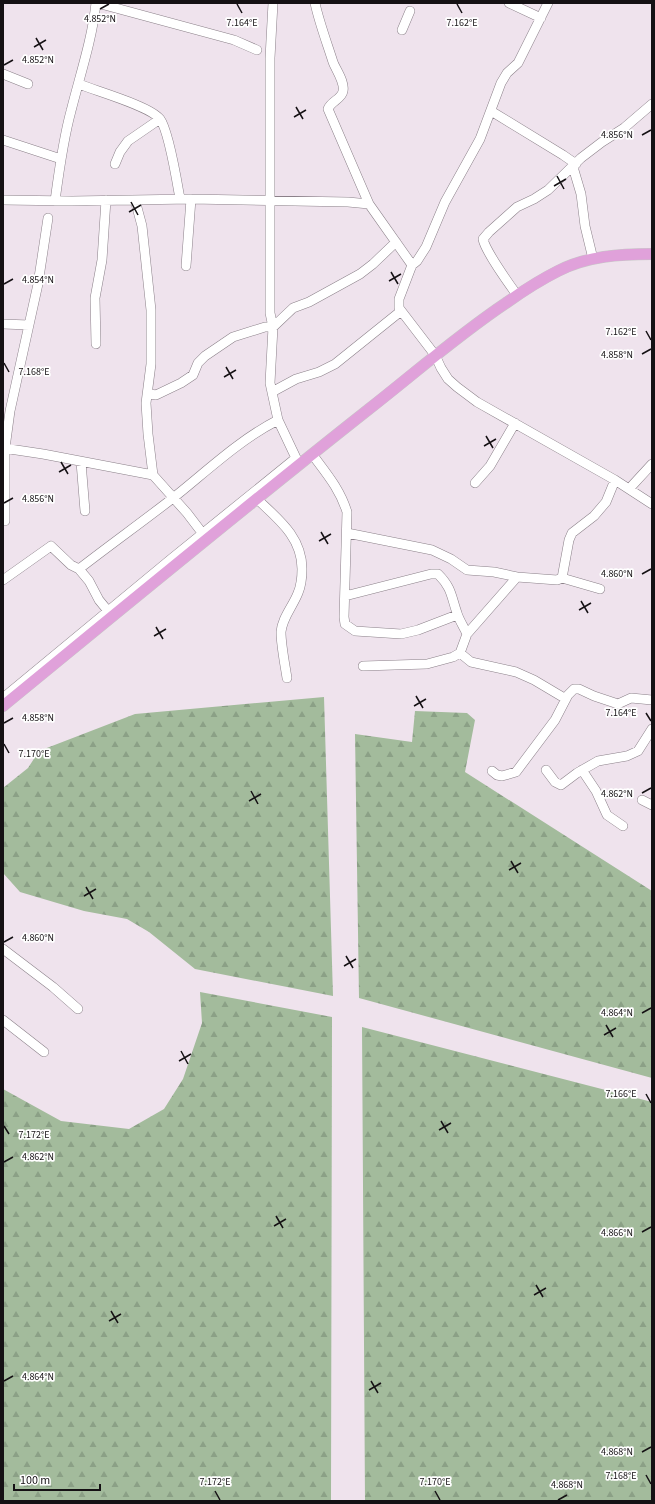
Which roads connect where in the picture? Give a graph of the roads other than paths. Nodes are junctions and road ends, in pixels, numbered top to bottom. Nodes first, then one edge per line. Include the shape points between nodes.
1 (96, 3) edge
2 (273, 3) edge
3 (315, 3) edge
4 (509, 3) edge
5 (548, 3) edge
6 (410, 10) dead end
7 (541, 18) junction
8 (402, 30) dead end
9 (257, 50) dead end
10 (3, 74) edge
11 (28, 84) dead end
12 (79, 84) junction
13 (652, 104) edge
14 (491, 112) junction
15 (160, 119) junction
16 (3, 140) edge
17 (61, 159) junction
18 (115, 164) dead end
19 (574, 166) junction
20 (180, 199) junction
21 (191, 199) junction
22 (3, 200) edge
23 (106, 200) junction
24 (136, 200) junction
25 (55, 201) junction
26 (270, 201) junction
27 (368, 204) junction
28 (48, 218) dead end
29 (396, 242) junction
30 (652, 254) edge
31 (593, 259) junction
32 (412, 265) junction
33 (186, 266) dead end
34 (517, 295) junction
35 (401, 311) junction
36 (3, 324) edge
37 (28, 325) junction
38 (273, 327) junction
39 (96, 344) dead end
40 (435, 355) junction
41 (148, 391) junction
42 (272, 392) junction
43 (278, 420) junction
44 (515, 423) junction
45 (4, 448) edge
46 (312, 454) junction
47 (81, 462) junction
48 (652, 464) edge
49 (153, 475) junction
50 (615, 480) junction
51 (475, 483) dead end
52 (629, 489) junction
53 (173, 497) junction
54 (257, 499) junction
55 (652, 504) edge
56 (85, 511) dead end
57 (6, 521) dead end
58 (347, 533) junction
59 (203, 534) junction
60 (79, 570) junction
61 (517, 577) junction
62 (562, 578) junction
63 (3, 580) edge
64 (600, 589) dead end
65 (345, 596) junction
66 (108, 611) junction
67 (458, 615) junction
68 (467, 634) junction
69 (460, 653) junction
70 (363, 666) dead end
71 (287, 678) dead end
72 (3, 698) edge
73 (566, 699) junction
74 (652, 700) edge
75 (3, 706) edge
76 (652, 730) edge
77 (492, 770) dead end
78 (546, 770) dead end
79 (582, 770) junction
80 (642, 800) dead end
81 (652, 805) edge
82 (623, 826) dead end
83 (3, 949) edge
84 (78, 1009) dead end
85 (3, 1020) edge
86 (44, 1052) dead end

1 - 9 street via 234,40
1 - 12 street
2 - 26 street via 270,58
3 - 27 street via 343,86 341,96 328,109
4 - 7 street
5 - 7 street
6 - 8 street
7 - 14 street via 518,63 501,83
10 - 11 street
12 - 15 street via 150,111
12 - 17 street
13 - 19 street
14 - 19 street via 563,155
14 - 32 street via 480,139 445,202 426,247
15 - 18 street via 128,141
15 - 20 street via 171,152
16 - 17 street
17 - 25 street
19 - 31 street
19 - 34 street via 548,190 517,207 483,239
20 - 21 street
20 - 24 street
21 - 26 street
21 - 33 street
22 - 25 street
23 - 24 street
23 - 25 street
23 - 39 street via 102,260 95,298
24 - 41 street via 151,310
26 - 27 street
26 - 38 street via 270,313
27 - 29 street
28 - 37 street via 38,284
29 - 32 street
29 - 38 street via 360,274 309,302 292,308
30 - 31 main road via 614,254
31 - 34 main road via 560,269
32 - 35 street via 399,299
34 - 40 main road
35 - 40 street
35 - 42 street via 335,364 296,379
36 - 37 street
37 - 45 street
38 - 41 street via 233,337 205,356 198,363 193,375 181,383 156,395
38 - 42 street via 270,383
40 - 44 street via 448,379 457,387 477,402
40 - 46 main road
41 - 49 street via 146,403
42 - 43 street
43 - 53 street via 230,450
43 - 59 street via 296,458
44 - 50 street
44 - 51 street via 490,466
45 - 47 street
45 - 57 street
46 - 54 main road
46 - 58 street via 343,498
47 - 49 street
47 - 56 street
48 - 52 street
49 - 53 street
50 - 52 street
50 - 62 street via 606,502 594,516 572,533
52 - 55 street
53 - 59 street
53 - 60 street
54 - 71 street via 284,524 298,544 302,560 299,592 284,620 281,632
54 - 75 main road via 174,564
58 - 61 street via 432,550 452,559 467,570
58 - 65 street
59 - 66 street
60 - 63 street via 51,546
60 - 66 street
61 - 62 street via 557,580
61 - 68 street
62 - 64 street
65 - 67 street via 438,574 451,590
65 - 67 street via 345,624 355,630 401,634
66 - 72 street
67 - 68 street
68 - 69 street
69 - 70 street via 427,664
69 - 73 street via 471,662 516,672
73 - 74 street via 574,689 579,689 618,704 631,698
73 - 77 street via 555,720 516,772 502,776
76 - 79 street via 638,751 598,761
78 - 79 street via 555,782 561,785
79 - 82 street via 596,791 607,815
80 - 81 street
83 - 84 street
85 - 86 street

